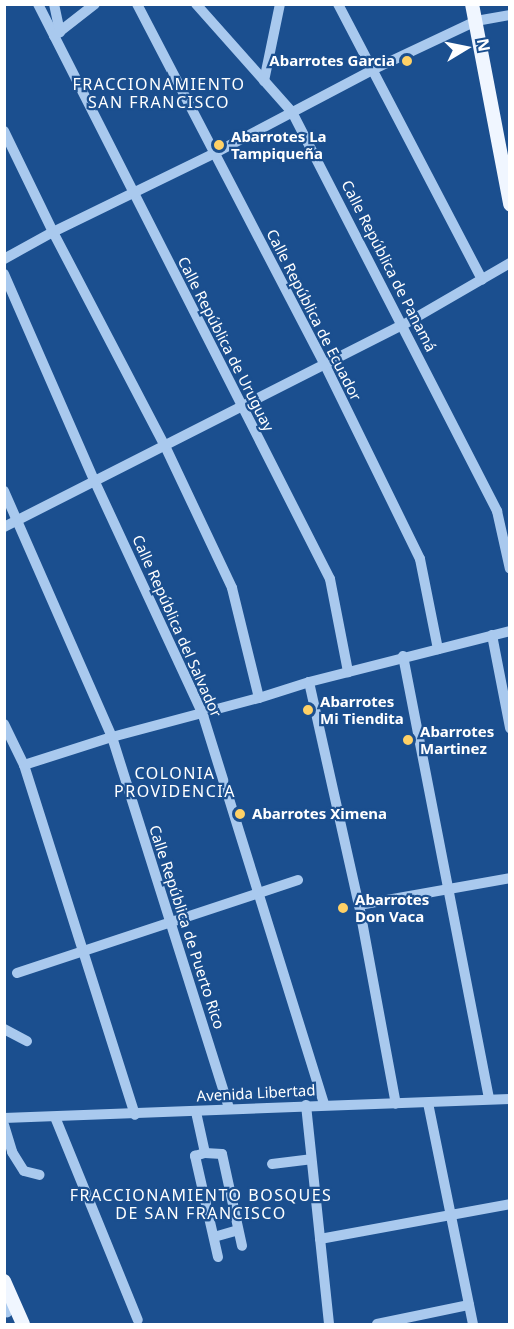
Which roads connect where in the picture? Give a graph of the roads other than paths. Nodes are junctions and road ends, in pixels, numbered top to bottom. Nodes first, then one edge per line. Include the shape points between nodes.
1 (39, 4) edge
2 (54, 4) edge
3 (95, 4) edge
4 (137, 4) edge
5 (196, 4) edge
6 (280, 4) edge
7 (338, 4) edge
8 (472, 4) edge
9 (481, 4) edge
10 (510, 15) edge
11 (480, 20) junction
12 (57, 34) junction
13 (372, 70) junction
14 (264, 81) junction
15 (292, 112) junction
16 (4, 131) edge
17 (213, 154) junction
18 (510, 160) edge
19 (132, 193) junction
20 (510, 204) edge
21 (53, 232) junction
22 (4, 259) edge
23 (510, 263) edge
24 (4, 274) edge
25 (482, 280) junction
26 (403, 325) junction
27 (325, 365) junction
28 (242, 408) junction
29 (165, 446) junction
30 (95, 482) junction
31 (4, 491) edge
32 (18, 521) junction
33 (4, 527) edge
34 (510, 568) edge
35 (510, 631) edge
36 (492, 635) junction
37 (438, 649) junction
38 (403, 656) junction
39 (348, 672) junction
40 (309, 682) junction
41 (259, 698) junction
42 (202, 712) junction
43 (4, 724) edge
44 (510, 728) edge
45 (111, 737) junction
46 (24, 765) junction
47 (510, 878) edge
48 (298, 880) dead end
49 (447, 890) junction
50 (257, 892) junction
51 (359, 905) junction
52 (168, 923) junction
53 (83, 952) junction
54 (17, 973) dead end
55 (4, 1029) edge
56 (27, 1041) dead end
57 (510, 1099) edge
58 (489, 1100) junction
59 (428, 1103) junction
60 (324, 1104) junction
61 (396, 1104) junction
62 (306, 1105) junction
63 (229, 1107) junction
64 (196, 1112) junction
65 (135, 1114) junction
66 (55, 1117) junction
67 (4, 1118) edge
68 (4, 1125) edge
69 (205, 1153) junction
70 (311, 1159) junction
71 (272, 1164) dead end
72 (40, 1175) dead end
73 (510, 1204) edge
74 (450, 1214) junction
75 (238, 1230) junction
76 (214, 1237) junction
77 (320, 1239) junction
78 (242, 1246) dead end
79 (218, 1257) dead end
80 (4, 1281) edge
81 (469, 1305) junction
82 (8, 1306) edge
83 (138, 1320) dead end
84 (23, 1324) edge
85 (329, 1324) edge
86 (377, 1324) edge
87 (473, 1324) edge

1 - 12 street
2 - 12 street
3 - 12 street
4 - 17 street, Calle República de Ecuador
5 - 14 street, Calle República de Panamá
6 - 14 street
7 - 13 street
8 - 11 main road
9 - 11 main road
10 - 11 street
11 - 13 street
11 - 18 main road
11 - 20 main road
12 - 19 street, Calle República de Uruguay
13 - 15 street
13 - 25 street
14 - 15 street, Calle República de Panamá
15 - 17 street
15 - 26 street, Calle República de Panamá
16 - 21 street
17 - 19 street
17 - 27 street, Calle República de Ecuador
19 - 21 street
19 - 28 street, Calle República de Uruguay
21 - 22 street
21 - 29 street
23 - 25 street
24 - 30 street, Calle República del Salvador
25 - 26 street
26 - 27 street
26 - 34 street, Calle República de Panamá via 497,511
27 - 28 street
27 - 37 street, Calle República de Ecuador via 420,559
28 - 29 street
28 - 39 street, Calle República de Uruguay via 330,579
29 - 30 street
29 - 41 street via 232,588
30 - 32 street
30 - 42 street, Calle República del Salvador
31 - 32 street, Calle República de Puerto Rico
32 - 33 street
32 - 45 street, Calle República de Puerto Rico
35 - 36 street
36 - 37 street
36 - 44 street
37 - 38 street
38 - 39 street
38 - 49 street
39 - 40 street
40 - 41 street
40 - 51 street
41 - 42 street
42 - 45 street
42 - 50 street, Calle República del Salvador
43 - 46 street
45 - 46 street
45 - 52 street, Calle República de Puerto Rico
46 - 53 street
47 - 49 street
48 - 50 street
49 - 51 street
49 - 58 street
50 - 52 street
50 - 60 street, Calle República del Salvador
51 - 61 street
52 - 53 street
52 - 63 street, Calle República de Puerto Rico
53 - 54 street
53 - 65 street
55 - 56 street
57 - 58 street, Avenida Libertad
58 - 59 street, Avenida Libertad
59 - 61 street, Avenida Libertad
59 - 74 street
60 - 61 street, Avenida Libertad
60 - 62 street, Avenida Libertad
62 - 63 street, Avenida Libertad
62 - 70 street
63 - 64 street, Avenida Libertad
64 - 65 street, Avenida Libertad
64 - 69 street
65 - 66 street, Avenida Libertad
66 - 67 street, Avenida Libertad
66 - 83 street
68 - 72 street via 12,1152 24,1171
69 - 75 street via 222,1154
69 - 76 street via 195,1156
70 - 71 street
70 - 77 street
73 - 74 street
74 - 77 street
74 - 81 street
75 - 76 street
75 - 78 street
76 - 79 street
77 - 85 street
80 - 82 main road
81 - 86 street
81 - 87 street
82 - 84 main road

